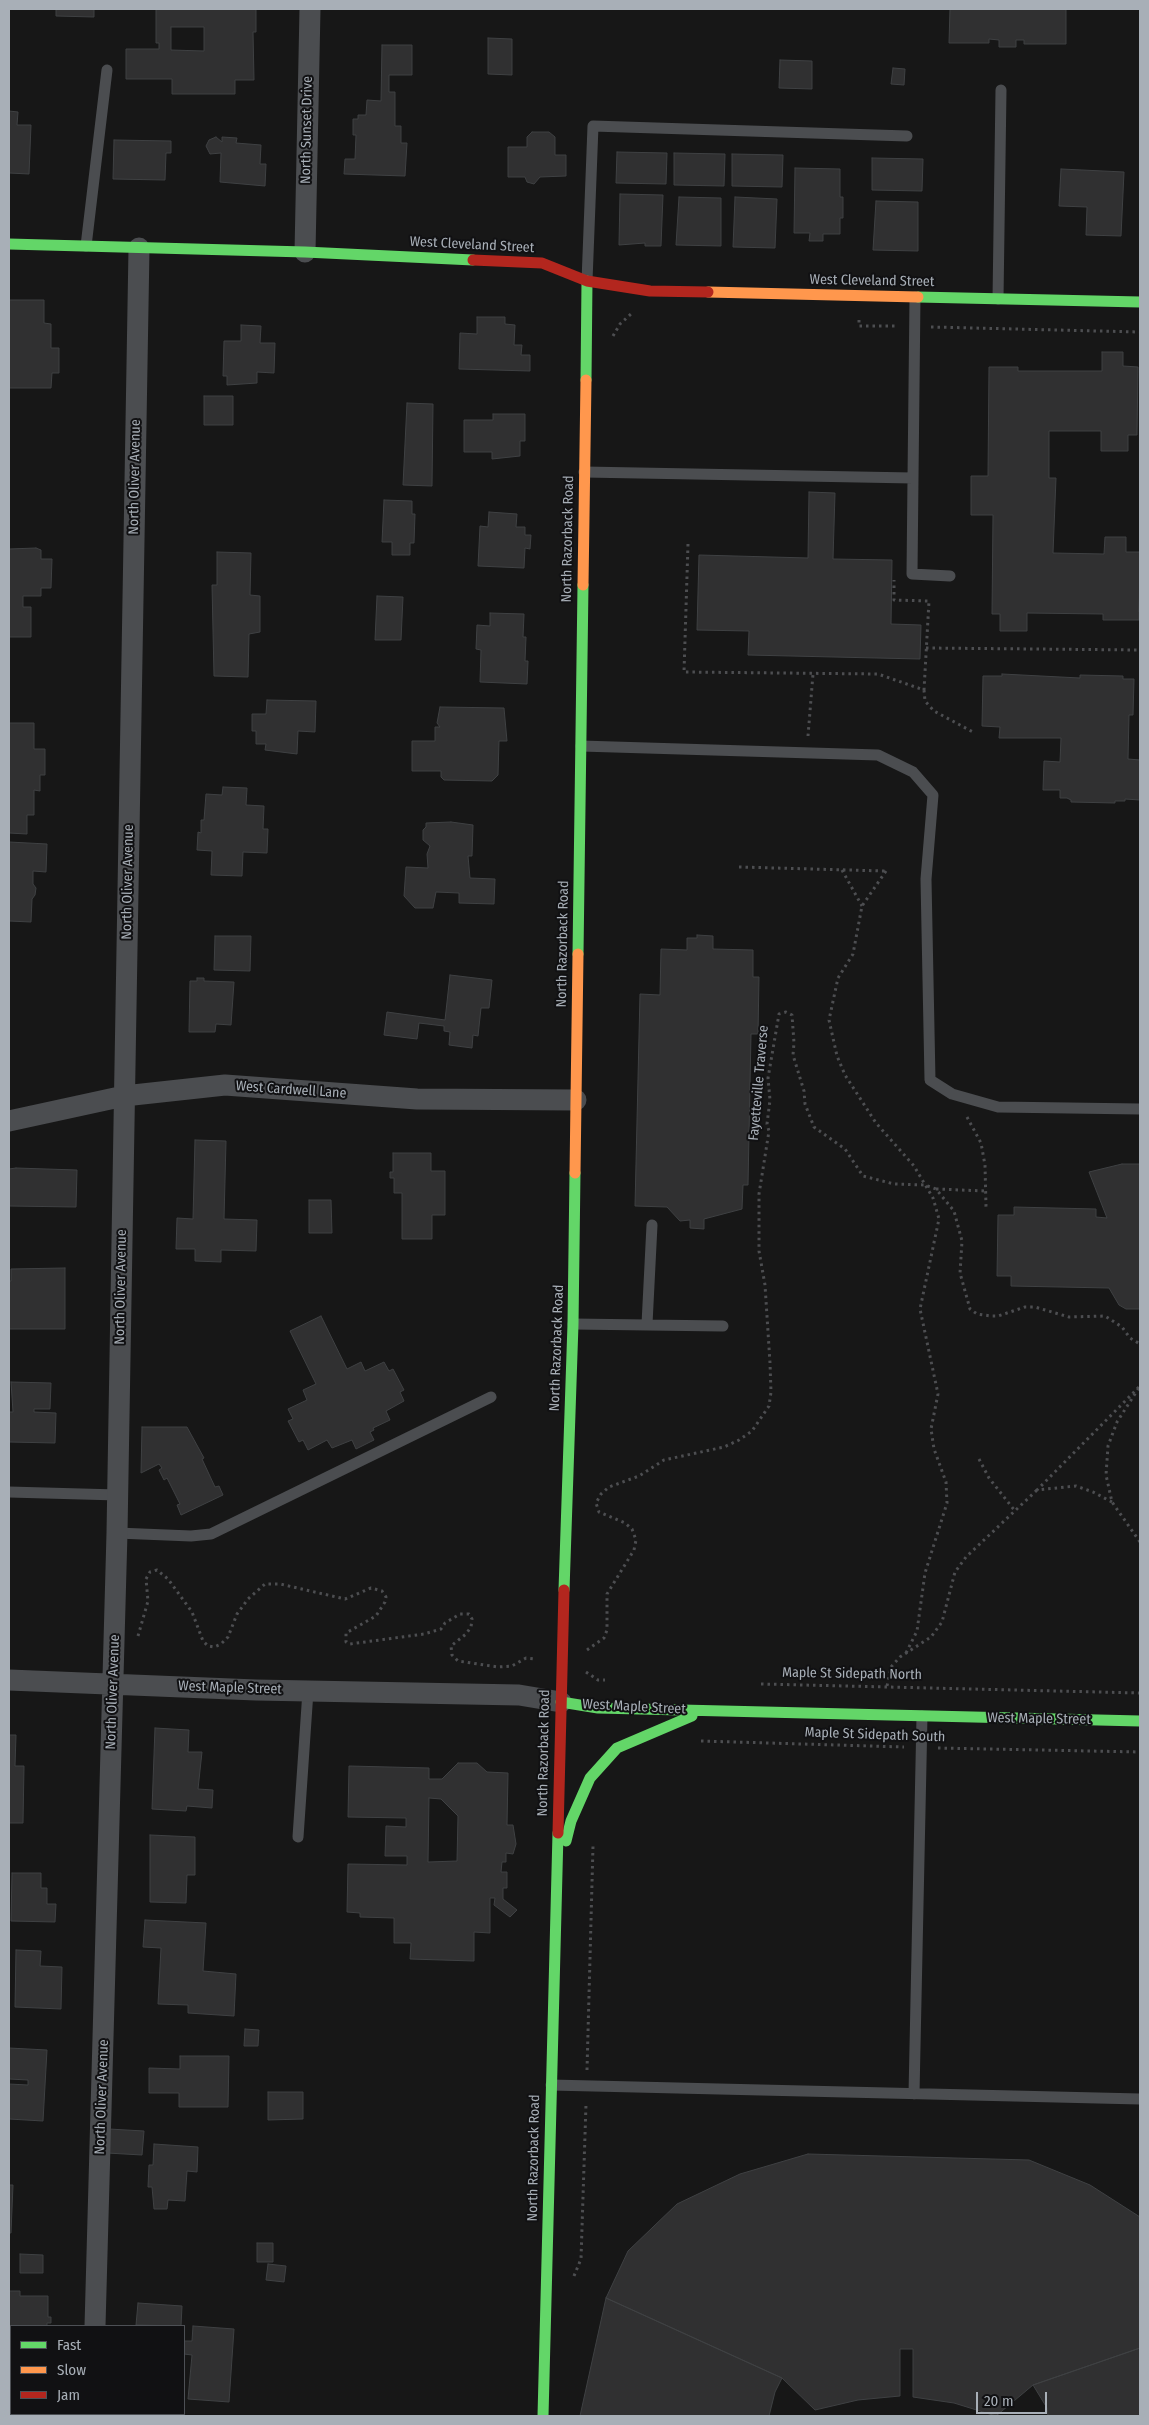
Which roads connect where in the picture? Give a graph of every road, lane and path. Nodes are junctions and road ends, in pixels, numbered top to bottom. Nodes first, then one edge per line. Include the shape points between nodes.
1 (310, 9) edge
2 (107, 70) dead end
3 (1000, 90) dead end
4 (907, 136) dead end
5 (9, 244) edge
6 (86, 246) junction
7 (139, 248) junction
8 (305, 252) junction
9 (586, 281) junction
10 (915, 296) junction
11 (998, 299) junction
12 (1140, 302) edge
13 (635, 311) dead end
14 (860, 314) dead end
15 (915, 326) junction
16 (1140, 332) edge
17 (611, 344) dead end
18 (584, 472) junction
19 (913, 478) junction
20 (688, 544) dead end
21 (894, 571) dead end
22 (950, 576) dead end
23 (926, 648) junction
24 (1140, 650) edge
25 (813, 674) junction
26 (924, 690) junction
27 (808, 731) dead end
28 (973, 732) dead end
29 (581, 746) junction
30 (739, 867) dead end
31 (842, 870) junction
32 (862, 906) junction
33 (124, 1096) junction
34 (576, 1100) junction
35 (1140, 1109) edge
36 (966, 1116) dead end
37 (9, 1121) edge
38 (927, 1187) junction
39 (936, 1189) junction
40 (986, 1191) junction
41 (986, 1208) dead end
42 (652, 1225) dead end
43 (573, 1324) junction
44 (647, 1324) junction
45 (723, 1326) dead end
46 (1140, 1344) edge
47 (491, 1397) dead end
48 (979, 1458) dead end
49 (1037, 1490) junction
50 (9, 1492) edge
51 (118, 1495) junction
52 (1112, 1502) junction
53 (1015, 1511) junction
54 (117, 1533) junction
55 (1140, 1542) edge
56 (114, 1647) junction
57 (582, 1651) dead end
58 (906, 1653) junction
59 (539, 1660) dead end
60 (583, 1666) dead end
61 (9, 1680) edge
62 (606, 1681) dead end
63 (113, 1684) junction
64 (751, 1684) dead end
65 (886, 1686) junction
66 (308, 1691) junction
67 (1140, 1693) edge
68 (561, 1702) junction
69 (706, 1711) junction
70 (886, 1715) junction
71 (922, 1716) junction
72 (1140, 1721) edge
73 (693, 1741) dead end
74 (885, 1746) junction
75 (921, 1748) junction
76 (1140, 1752) edge
77 (298, 1837) dead end
78 (556, 1874) junction
79 (551, 2085) junction
80 (914, 2094) junction
81 (1140, 2099) edge
82 (94, 2325) edge
83 (543, 2416) edge

1 - 8 street, North Sunset Drive
2 - 6 lane
3 - 11 lane
4 - 9 lane via 593,126
5 - 6 street, West Cleveland Street
6 - 7 street, West Cleveland Street
7 - 8 street, West Cleveland Street
7 - 33 street, North Oliver Avenue
8 - 9 street, West Cleveland Street via 542,263
9 - 10 street, West Cleveland Street via 650,291
9 - 18 street, North Razorback Road
10 - 11 street, West Cleveland Street
10 - 15 lane
11 - 12 street, West Cleveland Street
13 - 17 path via 620,324
14 - 15 path via 859,326
15 - 16 path
15 - 19 lane
18 - 19 lane
18 - 29 street, North Razorback Road
19 - 22 lane via 912,574
20 - 25 path via 684,672
21 - 23 path via 894,600 929,601
23 - 24 path
23 - 26 path
25 - 26 path via 878,674
25 - 27 path
26 - 28 path via 924,702 934,711
29 - 34 street, North Razorback Road
29 - 35 lane via 878,755 913,772 933,796 926,879 930,1080 952,1094 998,1107
30 - 31 path
31 - 32 path
31 - 32 path via 886,871
32 - 38 path via 853,954 838,978 831,1007 829,1020 837,1056 867,1111 914,1166
33 - 34 street, West Cardwell Lane via 225,1085 416,1099
33 - 37 street, West Cardwell Lane
33 - 51 street, North Oliver Avenue
34 - 43 street, North Razorback Road
36 - 40 path via 981,1143
38 - 39 path
38 - 57 path, Fayetteville Traverse via 894,1184 863,1176 845,1149 814,1127 793,1055 792,1016 786,1012 778,1014 768,1078 769,1131 759,1194 759,1251 765,1285 771,1382 769,1406 752,1431 739,1440 724,1447 664,1460 639,1476 608,1487 601,1494 596,1503 599,1512 625,1523 632,1529 636,1540 634,1550 607,1594 604,1638
38 - 58 path via 939,1218 920,1309 938,1394 931,1429 934,1449 946,1482 947,1503 925,1573 917,1630
39 - 40 path
39 - 46 path via 954,1211 961,1230 960,1273 970,1309 977,1314 998,1316 1035,1307 1060,1316 1105,1316
40 - 41 path
42 - 44 lane
43 - 44 lane
43 - 68 street, North Razorback Road
44 - 45 lane
47 - 54 lane via 211,1534
48 - 53 path via 989,1478
49 - 52 path via 1076,1486
49 - 52 path via 1140,1386 1117,1422 1108,1446 1106,1475
49 - 53 path
50 - 51 lane
51 - 54 street, North Oliver Avenue
52 - 55 path
53 - 58 path via 966,1556 955,1572 942,1622 931,1637
54 - 56 street, North Oliver Avenue
56 - 59 path via 136,1644 148,1601 146,1579 150,1572 157,1570 168,1579 192,1612 208,1646 221,1644 228,1637 237,1614 265,1584 280,1584 345,1599 371,1588 382,1591 385,1602 376,1616 346,1633 346,1642 350,1644 424,1634 441,1629 460,1614 469,1614 471,1627 451,1646 458,1661 498,1667 512,1666 526,1658
56 - 63 street, North Oliver Avenue
58 - 65 path via 891,1667
60 - 62 path via 598,1680
61 - 63 street, West Maple Street
63 - 66 street, West Maple Street
63 - 82 street, North Oliver Avenue
64 - 65 path, Maple St Sidepath North
65 - 67 path, Maple St Sidepath North
65 - 70 path
66 - 68 street, West Maple Street via 519,1696
66 - 77 lane
68 - 69 street, West Maple Street via 598,1708
68 - 78 street, North Razorback Road
69 - 70 street, West Maple Street
69 - 78 street via 617,1748 590,1778 571,1821
70 - 71 street, West Maple Street
70 - 74 path
71 - 72 street, West Maple Street
71 - 75 lane
73 - 74 path, Maple St Sidepath South
74 - 75 path, Maple St Sidepath South
75 - 76 path, Maple St Sidepath South
75 - 80 lane
78 - 79 street, North Razorback Road
79 - 80 lane
79 - 83 street, North Razorback Road
80 - 81 lane

